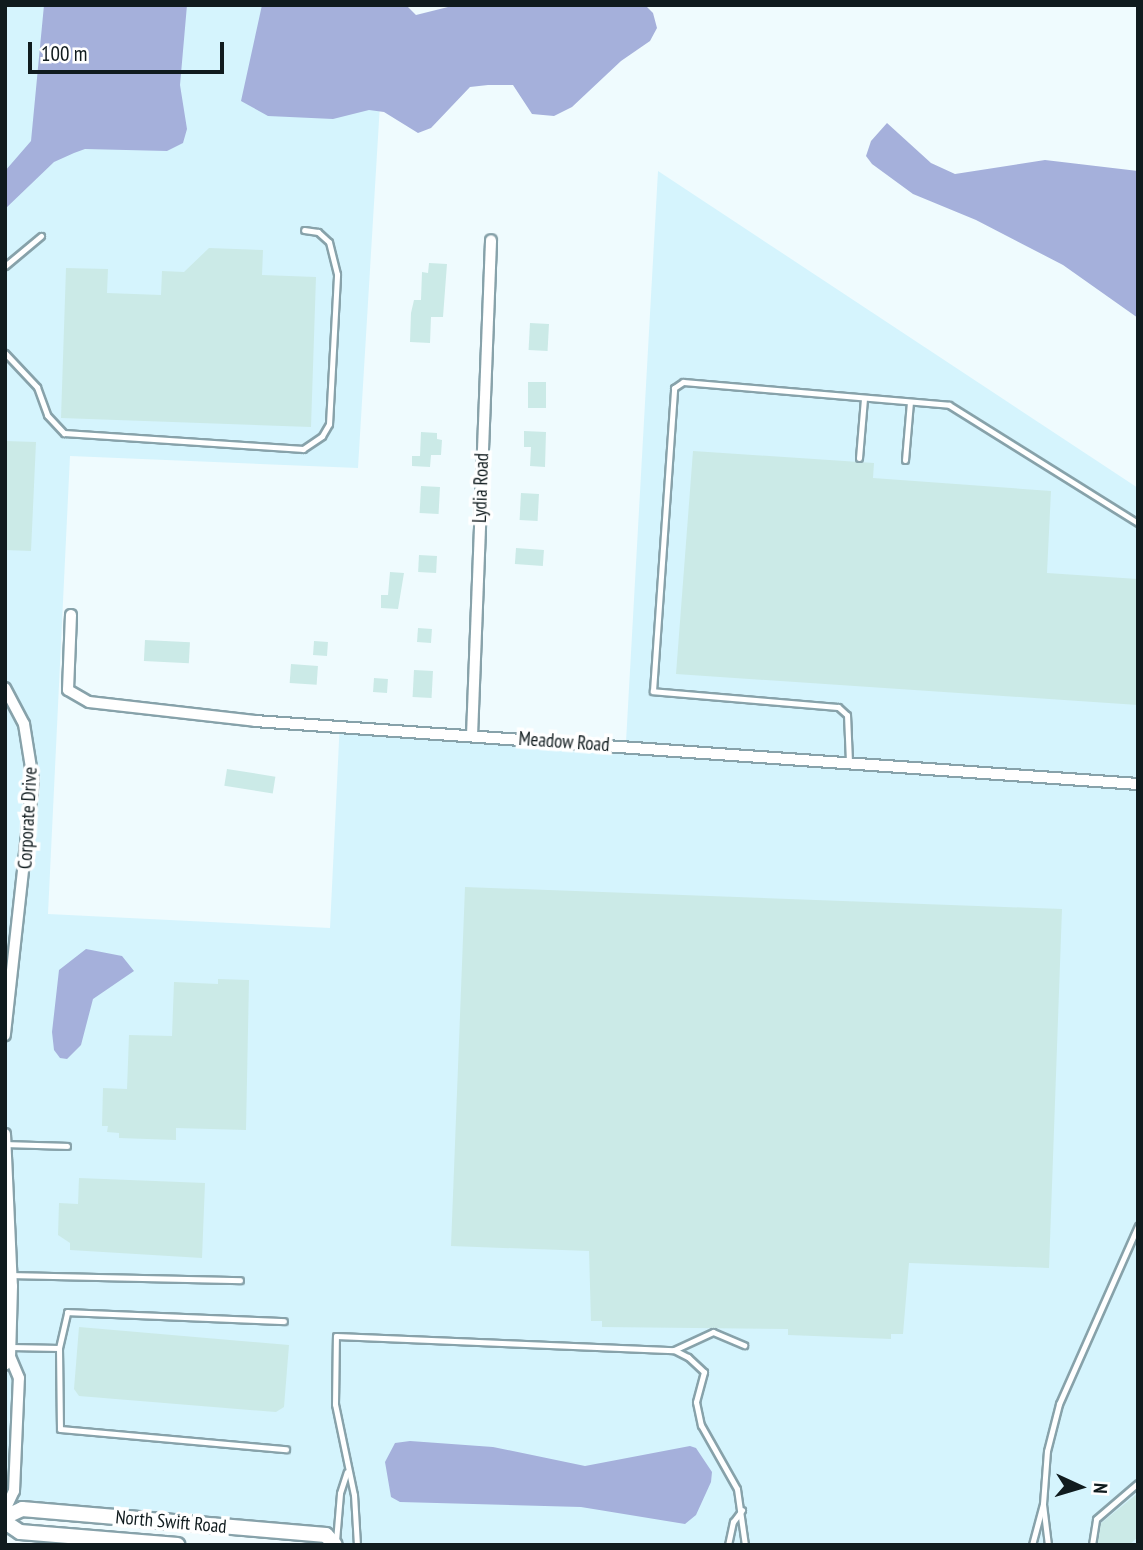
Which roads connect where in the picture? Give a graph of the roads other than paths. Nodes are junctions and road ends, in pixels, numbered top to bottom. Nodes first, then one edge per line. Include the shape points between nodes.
1 (304, 230) dead end
2 (41, 236) dead end
3 (491, 240) dead end
4 (5, 266) edge
5 (5, 353) edge
6 (864, 398) junction
7 (911, 402) junction
8 (859, 458) dead end
9 (905, 460) dead end
10 (1138, 523) edge
11 (71, 615) dead end
12 (5, 688) edge
13 (472, 736) junction
14 (849, 763) junction
15 (1138, 784) edge
16 (10, 941) edge
17 (5, 1035) edge
18 (5, 1134) edge
19 (6, 1144) edge
20 (66, 1146) dead end
21 (1138, 1226) edge
22 (8, 1234) edge
23 (11, 1275) junction
24 (240, 1280) dead end
25 (284, 1321) dead end
26 (744, 1345) dead end
27 (59, 1348) junction
28 (674, 1350) junction
29 (8, 1356) edge
30 (286, 1449) dead end
31 (347, 1472) junction
32 (1138, 1483) edge
33 (1043, 1504) junction
34 (5, 1510) edge
35 (741, 1510) junction
36 (5, 1519) edge
37 (177, 1545) edge
38 (335, 1545) edge
39 (357, 1545) edge
40 (728, 1545) edge
41 (745, 1545) edge
42 (1032, 1545) edge
43 (1048, 1545) edge
44 (1091, 1545) edge

1 - 5 lane via 318,232 329,242 337,274 329,424 322,436 303,449 64,433 47,415 37,387
2 - 4 lane
3 - 13 street, Lydia Road
6 - 7 lane
6 - 8 lane
6 - 14 lane via 683,382 674,388 653,691 838,707 847,715
7 - 9 lane
7 - 10 lane via 949,405
11 - 13 street, Meadow Road via 68,690 89,702 255,721
12 - 16 street, Corporate Drive via 24,724 33,780
13 - 14 street, Meadow Road
14 - 15 street, Meadow Road
16 - 17 street, Corporate Drive
18 - 19 street
19 - 20 lane
19 - 22 street
21 - 33 lane via 1059,1404 1047,1451
22 - 23 street
23 - 24 lane
23 - 29 street
25 - 27 lane via 66,1312
26 - 28 lane via 713,1332
27 - 29 lane
27 - 30 lane via 60,1429
28 - 31 lane via 336,1336 335,1404
28 - 35 lane via 704,1372 696,1402 701,1425 737,1489
29 - 34 street via 19,1378 14,1491
31 - 38 lane via 340,1493
31 - 39 lane via 354,1495
32 - 44 lane via 1096,1519
33 - 42 lane
33 - 43 lane
35 - 40 lane
35 - 41 lane
36 - 37 street, North Swift Road via 20,1532
36 - 38 street, North Swift Road via 22,1509 326,1535

